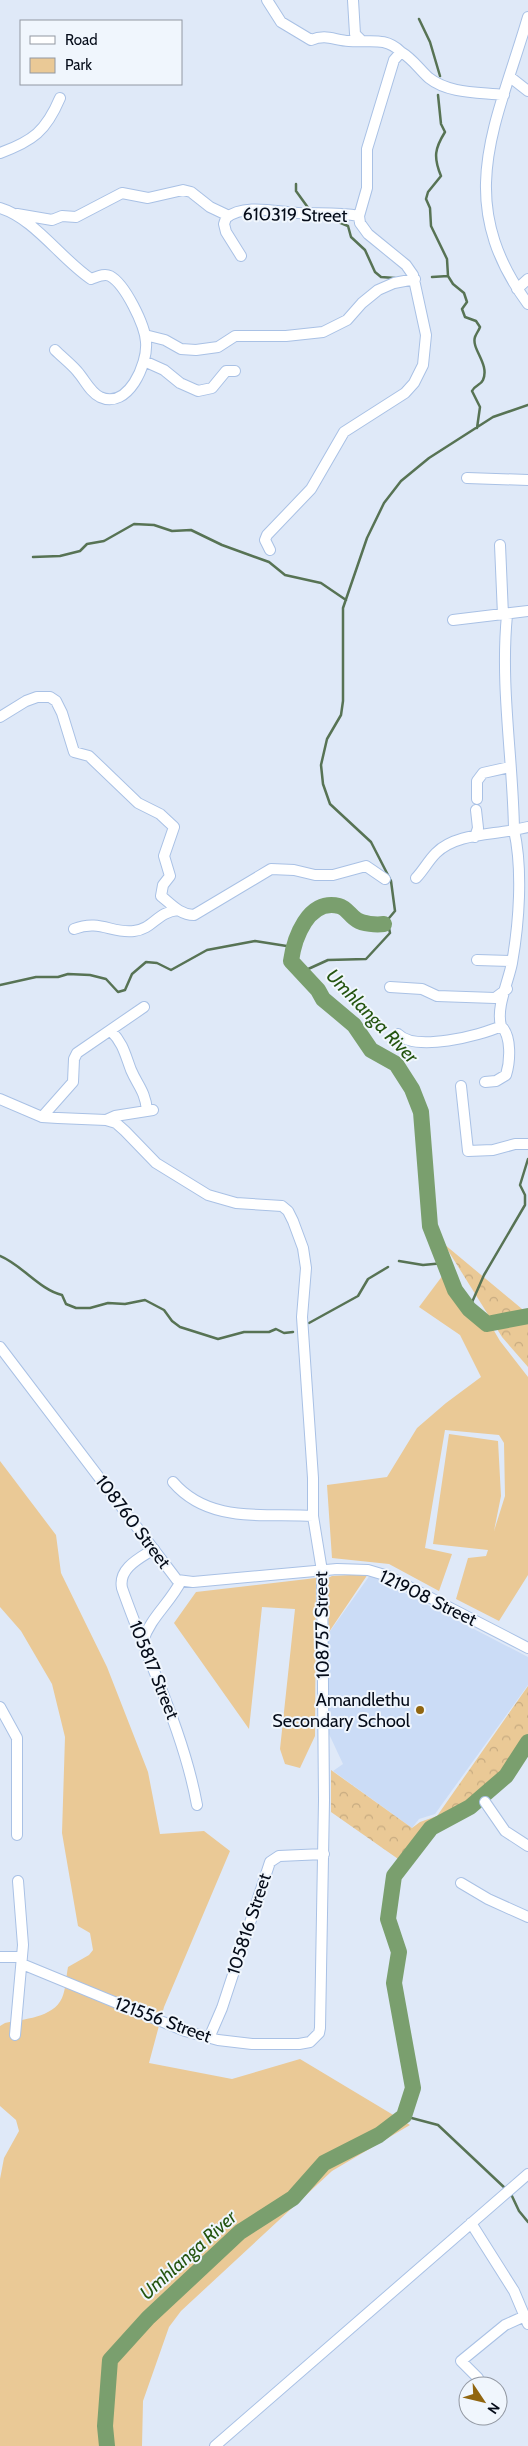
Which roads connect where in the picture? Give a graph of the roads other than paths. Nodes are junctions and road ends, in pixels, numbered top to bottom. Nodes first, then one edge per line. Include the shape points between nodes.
1 (267, 0) edge
2 (353, 0) edge
3 (527, 24) edge
4 (361, 40) junction
5 (401, 52) junction
6 (510, 77) junction
7 (528, 91) edge
8 (504, 95) junction
9 (60, 98) dead end
10 (0, 153) edge
11 (5, 210) edge
12 (229, 216) junction
13 (359, 216) junction
14 (241, 256) dead end
15 (528, 279) edge
16 (415, 280) junction
17 (517, 289) junction
18 (528, 304) edge
19 (145, 334) junction
20 (55, 350) dead end
21 (144, 361) junction
22 (235, 371) dead end
23 (467, 478) dead end
24 (528, 480) edge
25 (500, 545) dead end
26 (270, 550) dead end
27 (528, 611) edge
28 (505, 615) junction
29 (453, 620) dead end
30 (0, 717) edge
31 (510, 767) junction
32 (477, 798) dead end
33 (476, 810) dead end
34 (528, 827) edge
35 (514, 830) junction
36 (475, 837) junction
37 (416, 878) dead end
38 (385, 879) dead end
39 (178, 910) junction
40 (74, 929) dead end
41 (477, 960) dead end
42 (512, 961) junction
43 (390, 987) dead end
44 (506, 989) junction
45 (144, 1007) dead end
46 (501, 1026) junction
47 (111, 1031) junction
48 (398, 1034) dead end
49 (485, 1082) dead end
50 (461, 1086) dead end
51 (0, 1099) edge
52 (42, 1116) junction
53 (106, 1120) junction
54 (528, 1144) edge
55 (0, 1347) edge
56 (173, 1482) dead end
57 (313, 1516) junction
58 (154, 1549) junction
59 (322, 1571) junction
60 (181, 1581) junction
61 (143, 1640) junction
62 (528, 1648) edge
63 (0, 1707) edge
64 (485, 1802) dead end
65 (197, 1805) dead end
66 (16, 1835) dead end
67 (528, 1846) edge
68 (324, 1854) junction
69 (18, 1881) dead end
70 (461, 1883) dead end
71 (528, 1917) edge
72 (0, 1957) edge
73 (22, 1961) junction
74 (15, 2035) dead end
75 (209, 2038) junction
76 (310, 2042) joint
77 (525, 2179) edge
78 (471, 2223) junction
79 (527, 2320) edge
80 (476, 2376) edge
81 (215, 2446) edge

1 - 4 street via 281,22 311,40 320,36
2 - 4 street via 355,34
3 - 6 street
4 - 5 street via 387,42
5 - 8 street via 444,87
5 - 13 street, 610319 Street via 393,65 367,149 367,188
6 - 7 street
6 - 8 street
8 - 17 street via 487,158 486,210 492,237
9 - 10 street via 36,136
11 - 12 street via 52,220 62,216 76,217 122,193 148,198 183,190
11 - 19 street via 23,220 91,279 109,275 135,309
12 - 13 street, 610319 Street via 257,210
12 - 14 street, 610319 Street via 224,228
13 - 16 street via 368,234 406,265
15 - 17 street
16 - 19 street via 394,283 378,290 362,302 347,320 323,332 235,336 218,347 196,350 181,349
16 - 26 street via 426,335 420,374 405,393 344,432 311,489 267,535 265,540
17 - 18 street
19 - 21 street
20 - 21 street via 93,392 109,399 122,396
21 - 22 street via 198,391 212,388 226,371
23 - 24 street
25 - 28 street
27 - 28 street
28 - 29 street
28 - 31 street
30 - 39 street via 26,701 50,697 62,713 74,752 89,756 140,805 160,814 174,827 164,856 170,876 161,893
31 - 32 street via 483,773 477,781
31 - 35 street
33 - 36 street via 478,828
34 - 35 street
35 - 36 street
35 - 42 street via 519,850
36 - 37 street via 442,849
38 - 39 street via 366,866 333,875 271,869 194,915
39 - 40 street via 167,911 148,927 136,931 116,930 103,925
41 - 42 street
42 - 44 street
43 - 44 street via 422,988 438,996 495,998
44 - 46 street via 498,1016
45 - 47 street
46 - 48 street via 471,1037 415,1042
46 - 49 street via 510,1063 506,1075 496,1082
47 - 52 street via 77,1053 73,1082
47 - 53 street via 124,1046 150,1110
50 - 54 street via 468,1151
51 - 52 street
52 - 53 street
53 - 57 street, 108757 Street via 116,1123 156,1163 208,1196 236,1203 282,1206 288,1211 305,1256 306,1268 302,1310
55 - 58 street, 108760 Street
56 - 57 street via 190,1500 240,1515
57 - 59 street, 108757 Street
58 - 60 street, 108760 Street via 175,1579
58 - 61 street, 105817 Street via 135,1560 125,1571 121,1582
59 - 60 street, 108760 Street
59 - 62 street, 121908 Street via 376,1571
59 - 68 street, 108757 Street
60 - 61 street via 171,1600 149,1626
61 - 65 street, 105817 Street via 186,1756
63 - 66 street via 17,1738
64 - 67 street via 505,1831
68 - 75 street, 105816 Street via 279,1856 270,1862
68 - 76 street, 108757 Street via 322,2019 319,2033
69 - 73 street
70 - 71 street
72 - 73 street
73 - 74 street
73 - 75 street, 121556 Street via 185,2031
75 - 76 street, 121556 Street via 252,2044
77 - 78 street
78 - 79 street via 514,2291
78 - 81 street
79 - 80 street via 505,2325 461,2361

